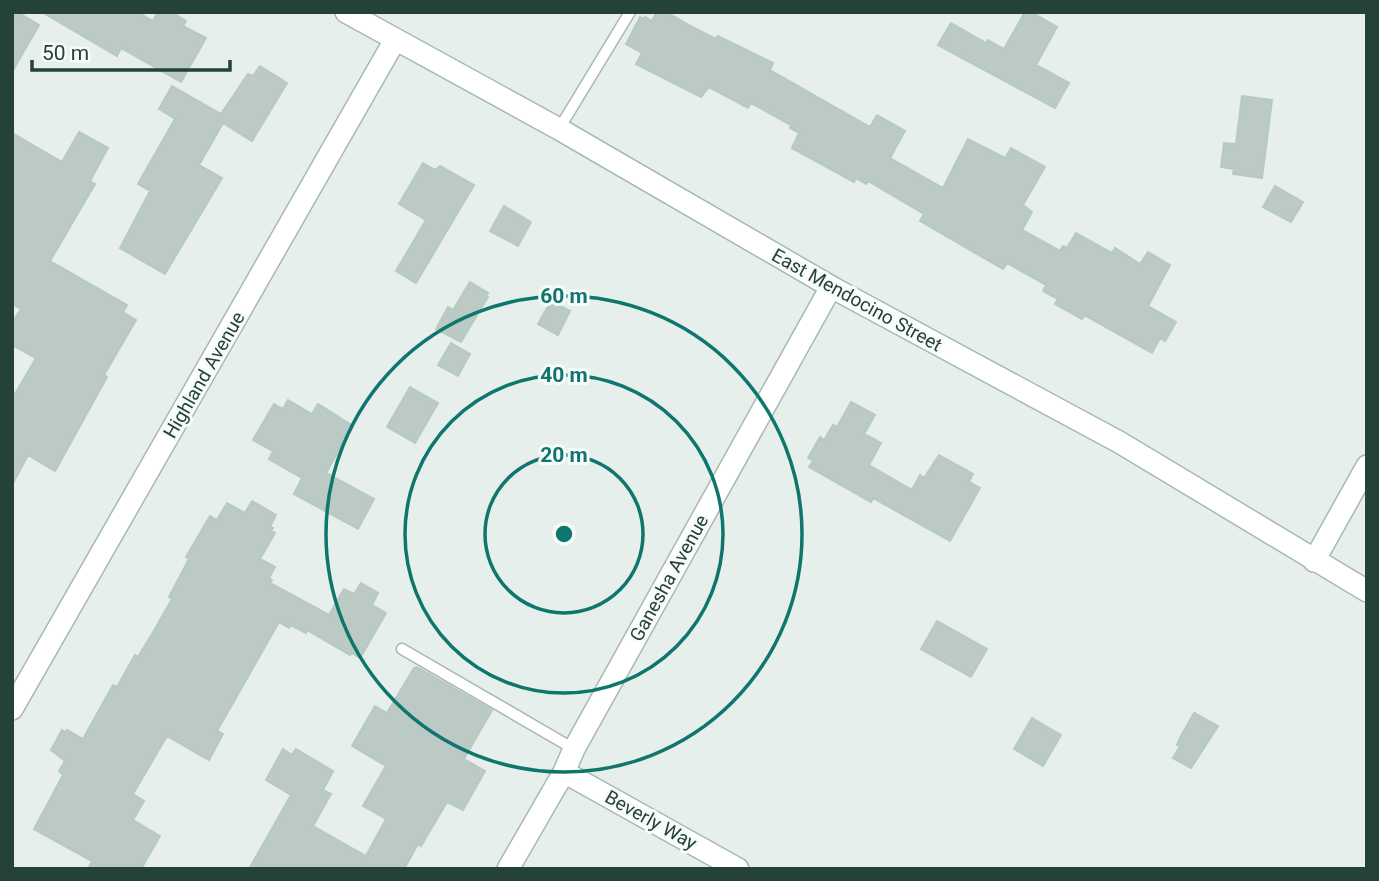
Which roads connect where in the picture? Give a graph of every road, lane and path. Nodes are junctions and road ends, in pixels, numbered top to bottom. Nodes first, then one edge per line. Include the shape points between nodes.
1 (346, 12) edge
2 (630, 12) edge
3 (395, 40) junction
4 (559, 129) junction
5 (831, 287) junction
6 (1367, 466) edge
7 (1314, 561) junction
8 (1367, 591) edge
9 (402, 649) dead end
10 (12, 709) edge
11 (574, 749) junction
12 (564, 772) junction
13 (508, 869) edge
14 (738, 869) edge

1 - 3 street, East Mendocino Street
2 - 4 lane
3 - 4 street, East Mendocino Street
3 - 10 street, Highland Avenue
4 - 5 street, East Mendocino Street
5 - 7 street, East Mendocino Street via 1119,442
5 - 11 street, Ganesha Avenue
6 - 7 street
7 - 8 street, East Mendocino Street
9 - 11 lane
11 - 12 street, Ganesha Avenue
12 - 13 street, Ganesha Avenue
12 - 14 street, Beverly Way

